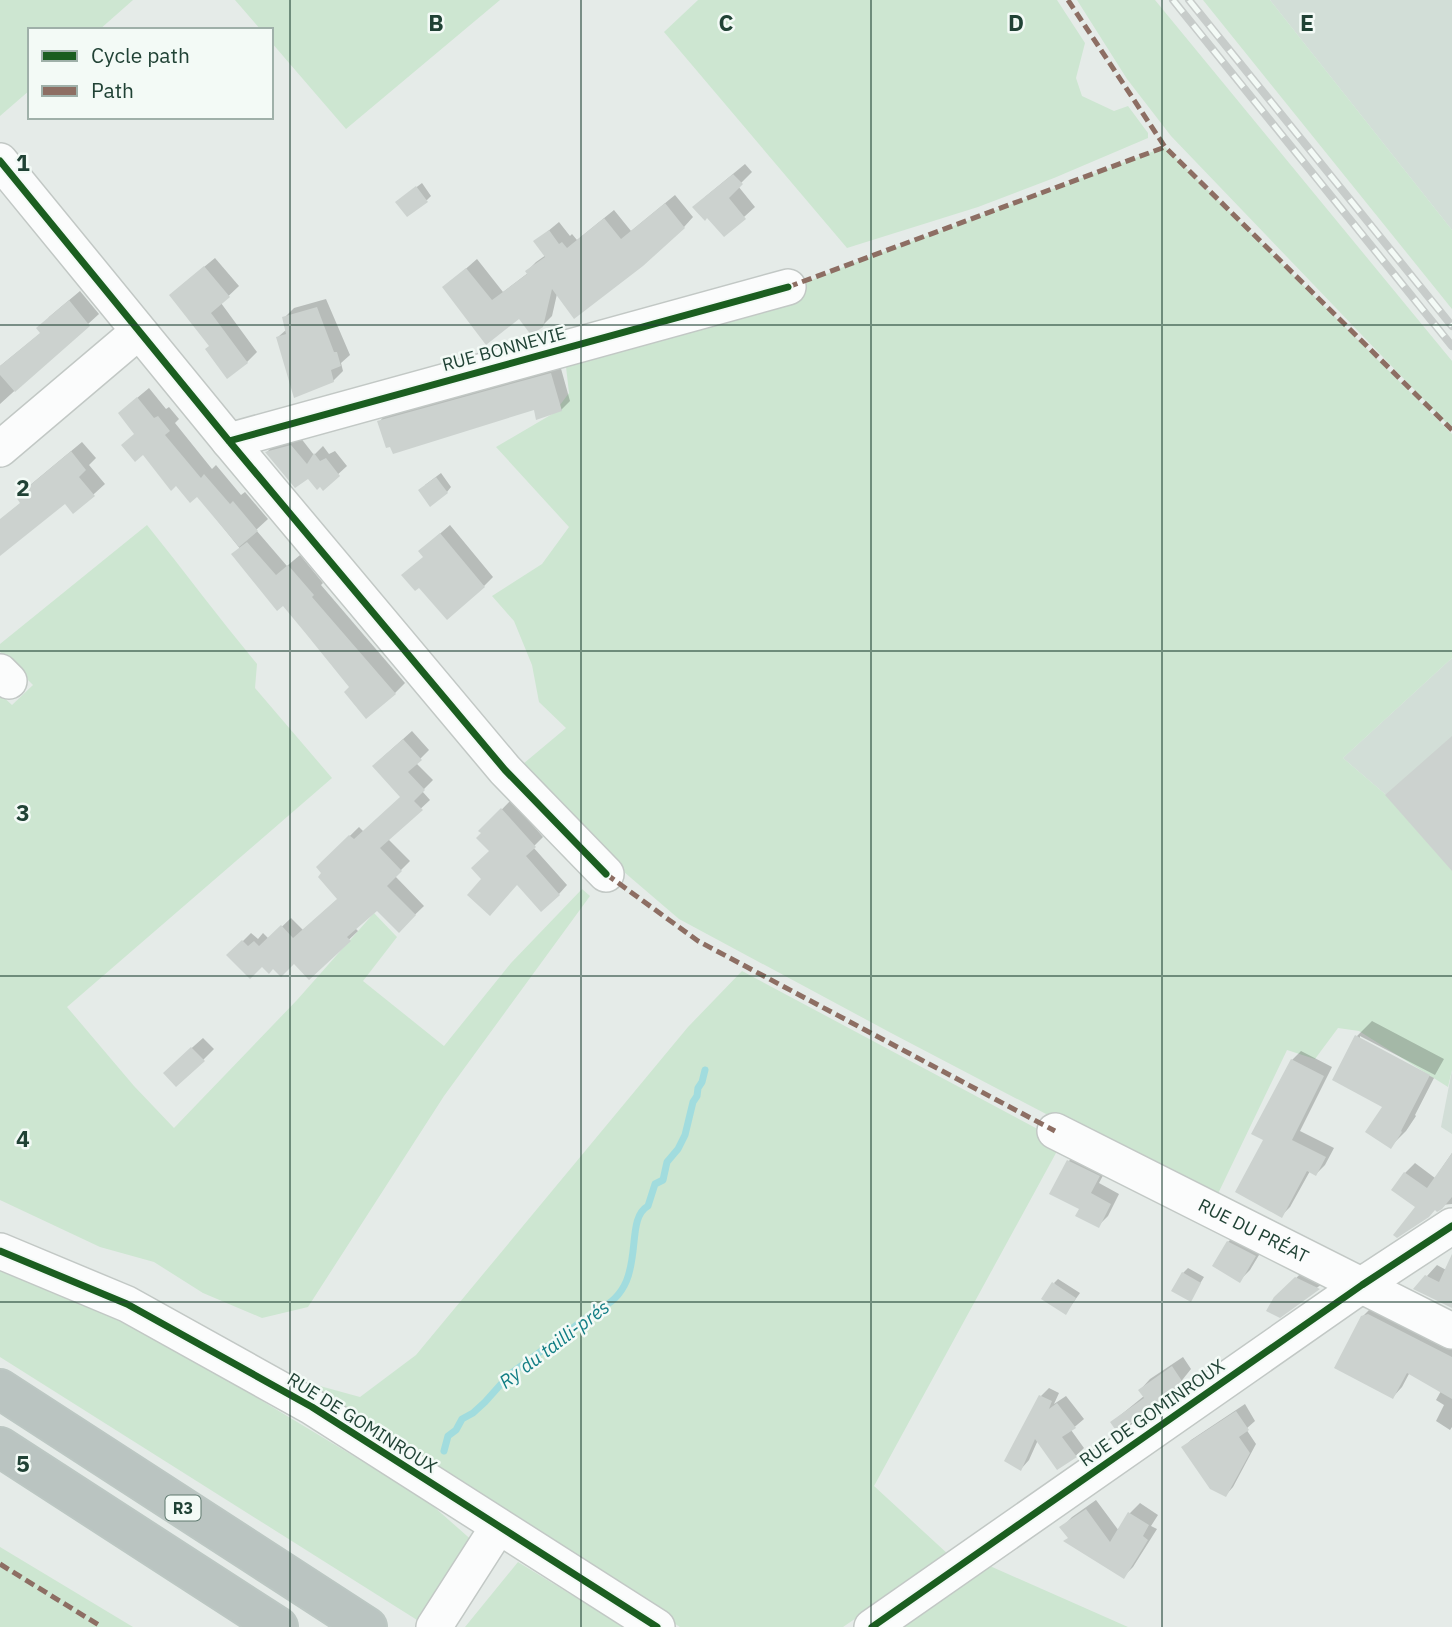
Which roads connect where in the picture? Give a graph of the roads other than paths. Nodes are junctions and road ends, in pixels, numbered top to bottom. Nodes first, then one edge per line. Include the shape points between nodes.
1 (0, 161) edge
2 (788, 287) dead end
3 (138, 331) junction
4 (229, 442) junction
5 (0, 449) edge
6 (606, 874) dead end
7 (1055, 1131) dead end
8 (1452, 1226) edge
9 (0, 1251) edge
10 (1362, 1285) junction
11 (1452, 1331) edge
12 (0, 1390) edge
13 (0, 1447) edge
14 (498, 1527) junction
15 (278, 1627) edge
16 (367, 1627) edge
17 (434, 1627) edge
18 (657, 1627) edge
19 (872, 1627) edge

1 - 3 street
2 - 4 street, RUE BONNEVIE
3 - 4 street
3 - 5 street
4 - 6 street via 505,770
7 - 10 street, RUE DU PRÉAT
8 - 10 street, RUE DE GOMINROUX
9 - 14 street, RUE DE GOMINROUX via 127,1304 312,1407
10 - 11 street, RUE DU PRÉAT
10 - 19 street, RUE DE GOMINROUX
12 - 16 highway, R3
13 - 15 highway
14 - 17 street
14 - 18 street, RUE DE GOMINROUX

